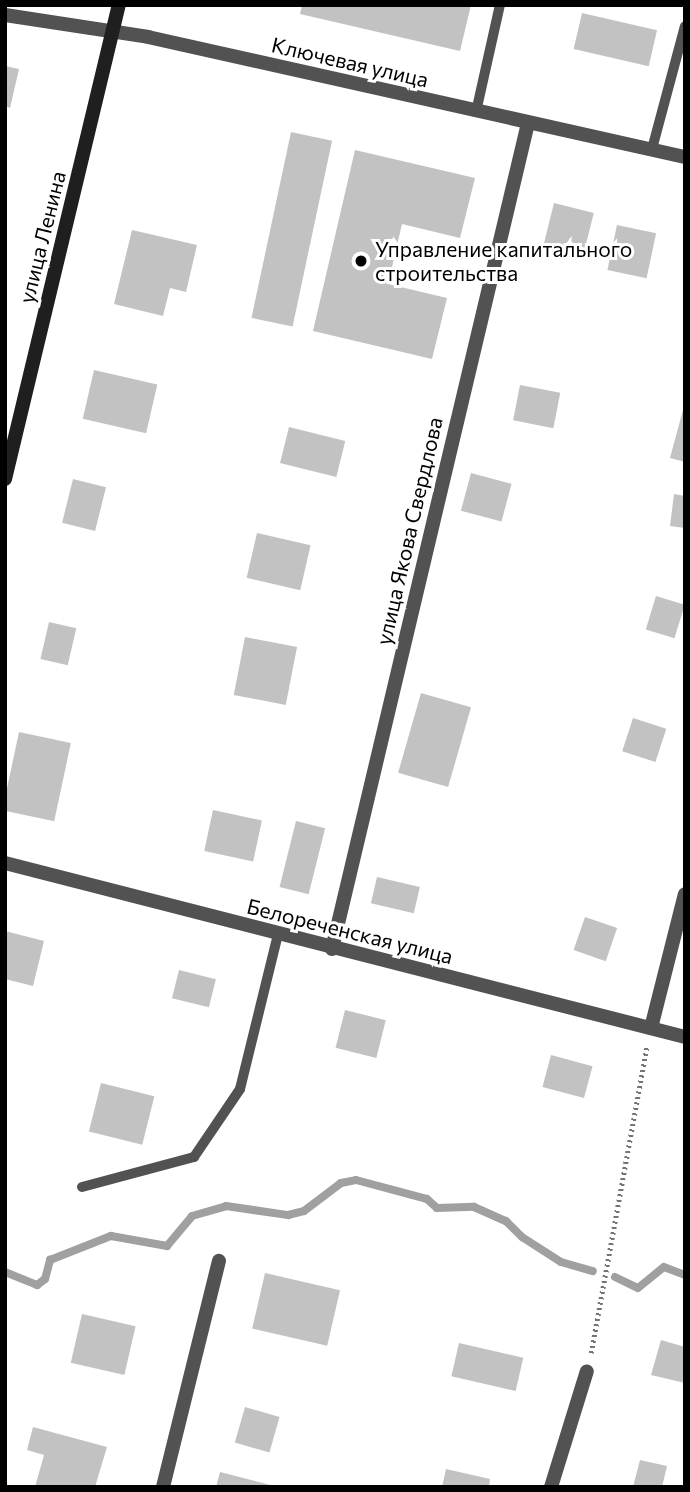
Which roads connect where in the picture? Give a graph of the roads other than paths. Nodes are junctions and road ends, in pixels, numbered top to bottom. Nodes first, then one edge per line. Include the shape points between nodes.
1 (119, 5) edge
2 (500, 5) edge
3 (5, 15) edge
4 (685, 26) edge
5 (113, 32) junction
6 (476, 112) junction
7 (528, 124) junction
8 (652, 149) junction
9 (685, 157) edge
10 (5, 479) edge
11 (5, 863) edge
12 (685, 894) edge
13 (278, 934) junction
14 (332, 948) junction
15 (650, 1028) junction
16 (685, 1037) edge
17 (82, 1187) dead end
18 (219, 1261) dead end
19 (587, 1371) road end
20 (163, 1487) edge
21 (551, 1487) edge

1 - 5 main road, улица Ленина
2 - 6 lane
3 - 5 street, Ключевая улица
4 - 8 lane
5 - 6 street, Ключевая улица
5 - 10 main road, улица Ленина
6 - 7 street, Ключевая улица
7 - 8 street, Ключевая улица
7 - 14 street, улица Якова Свердлова
8 - 9 street, Ключевая улица
11 - 13 street, Белореченская улица
12 - 15 street
13 - 14 street, Белореченская улица
13 - 17 lane via 240,1090 194,1157
14 - 15 street, Белореченская улица
15 - 16 street, Белореченская улица
18 - 20 street
19 - 21 street

